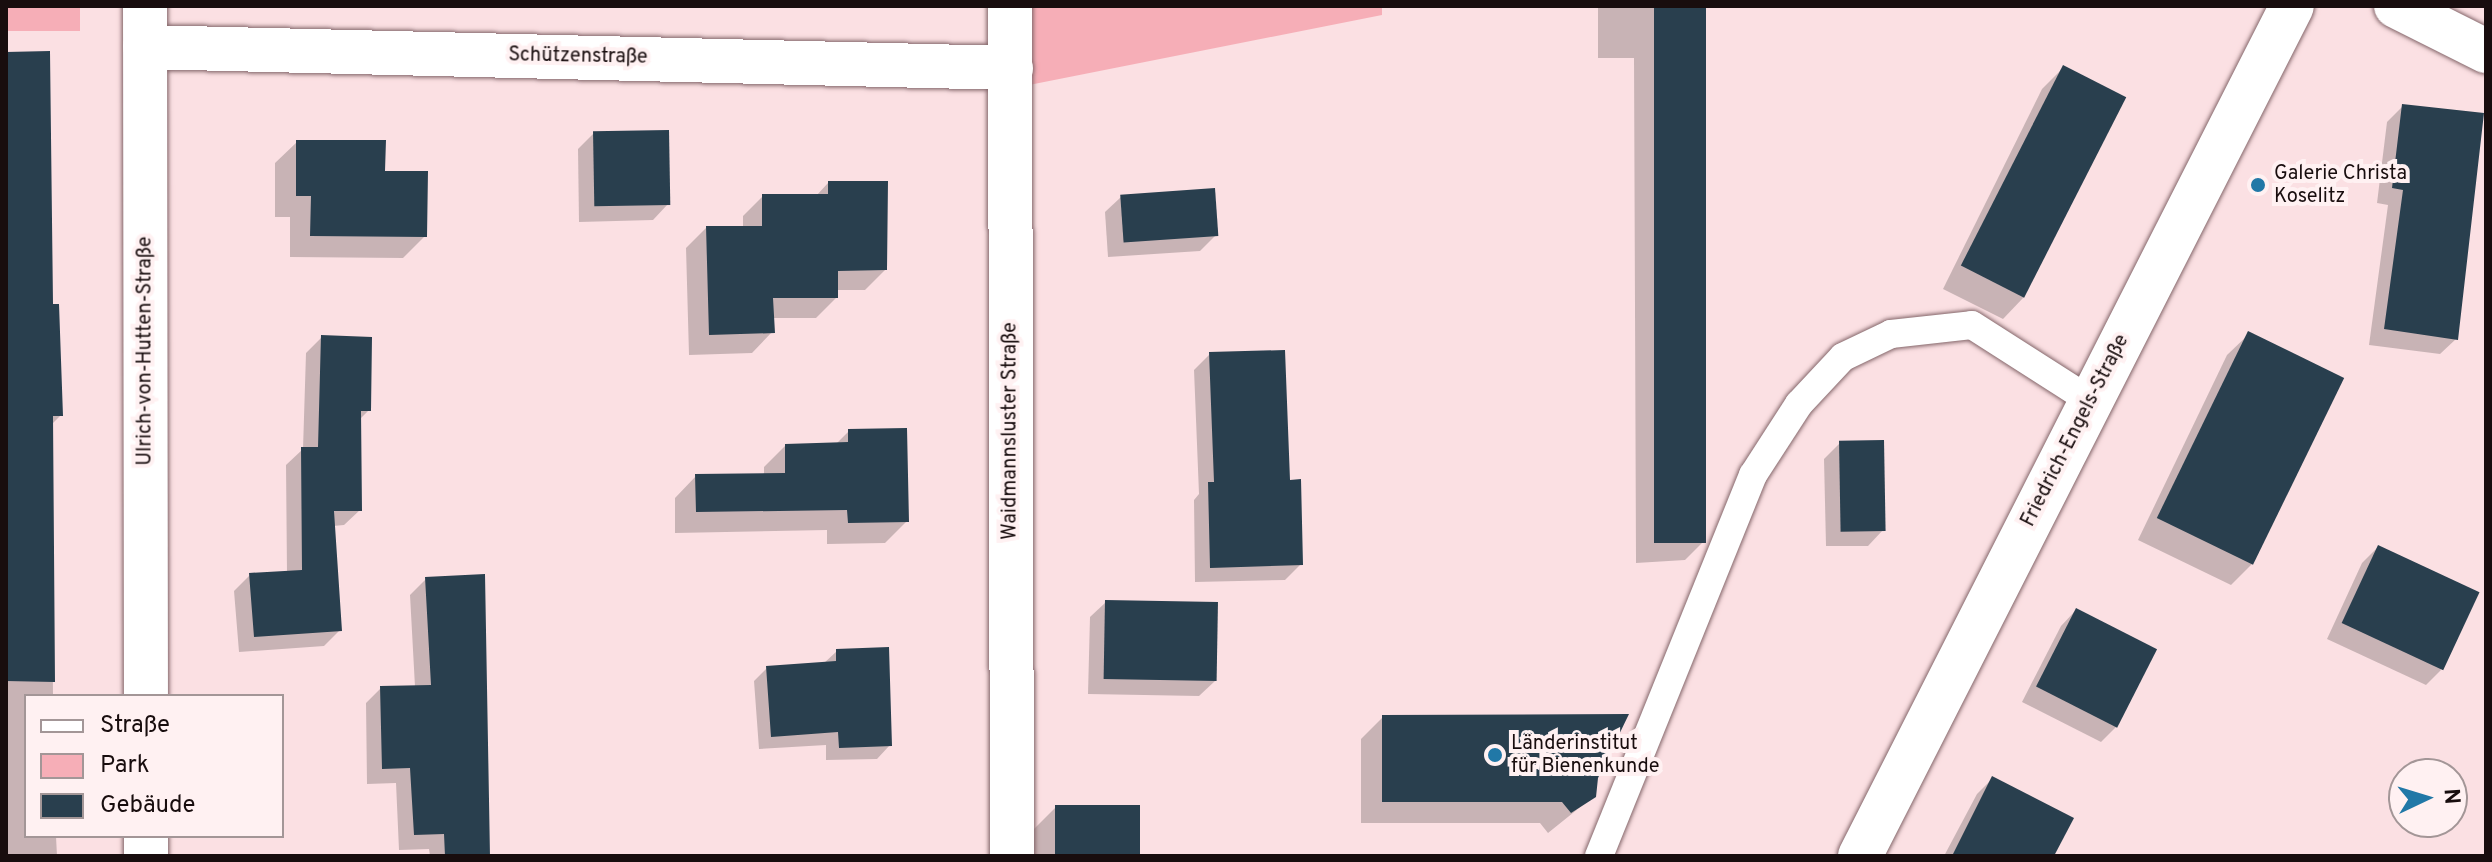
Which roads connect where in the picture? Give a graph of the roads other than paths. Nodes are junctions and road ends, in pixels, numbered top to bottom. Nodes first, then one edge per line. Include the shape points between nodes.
1 (1010, 6) edge
2 (2292, 6) edge
3 (2396, 6) edge
4 (145, 26) edge
5 (2486, 51) edge
6 (1011, 68) junction
7 (2091, 401) junction
8 (146, 694) edge
9 (1012, 856) edge
10 (1599, 856) edge
11 (1860, 856) edge

1 - 6 street, Waidmannsluster Straße
2 - 7 street, Friedrich-Engels-Straße
3 - 5 street
4 - 6 street, Schützenstraße
4 - 8 street, Ulrich-von-Hutten-Straße
6 - 9 street, Waidmannsluster Straße
7 - 10 lane via 1972,325 1891,334 1843,357 1799,404 1753,475
7 - 11 street, Friedrich-Engels-Straße

